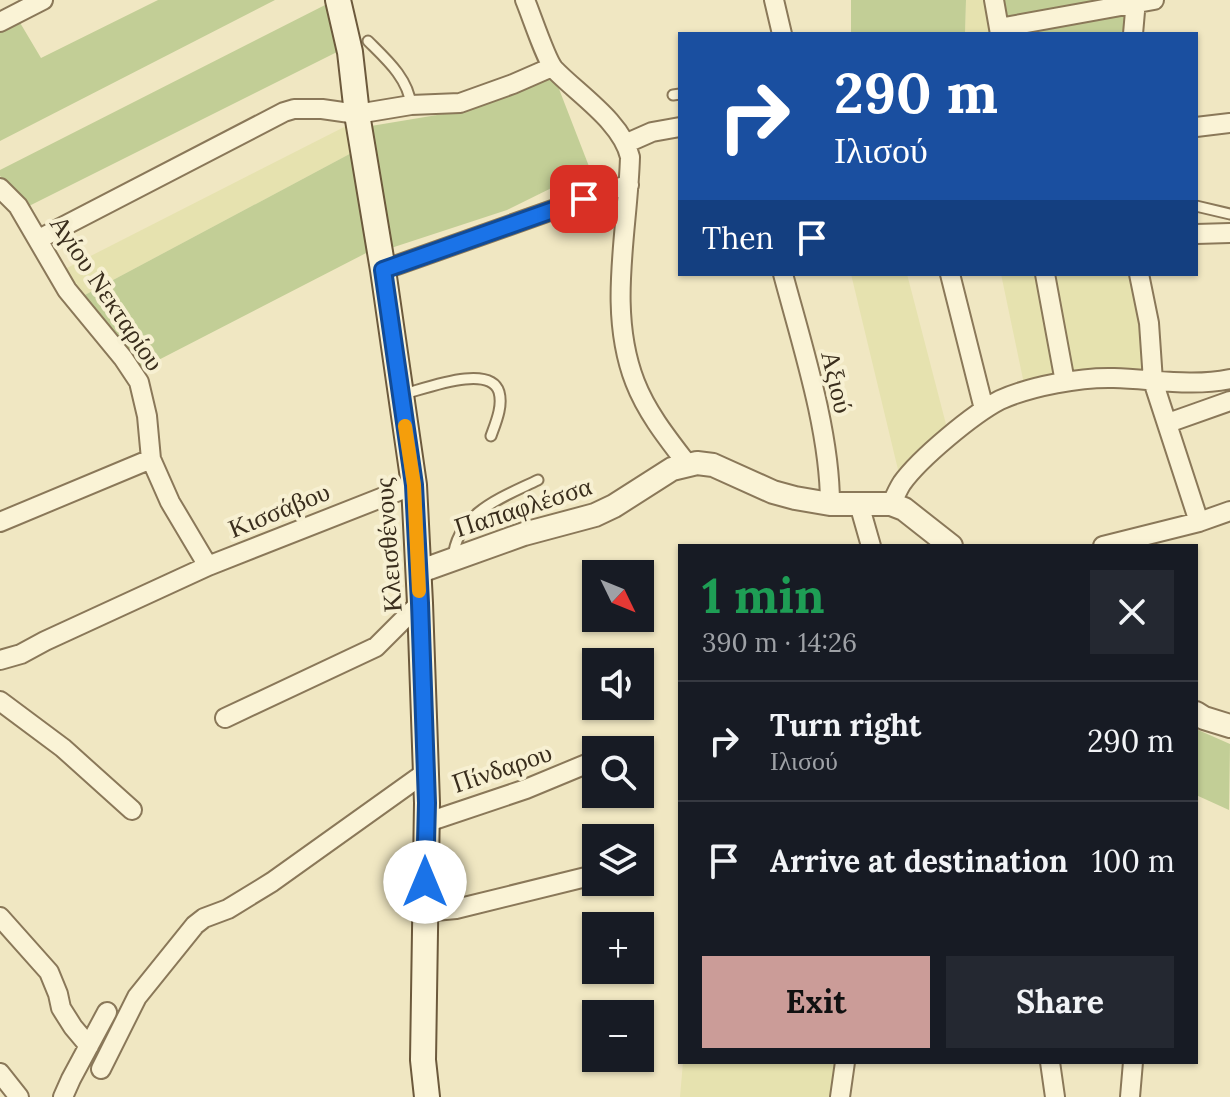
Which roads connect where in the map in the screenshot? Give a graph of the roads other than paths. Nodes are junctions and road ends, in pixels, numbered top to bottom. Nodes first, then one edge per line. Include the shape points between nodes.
1 (43, 0) edge
2 (338, 0) edge
3 (525, 0) edge
4 (774, 0) edge
5 (994, 0) edge
6 (1142, 1) edge
7 (0, 22) edge
8 (1000, 31) edge
9 (782, 32) edge
10 (1134, 32) edge
11 (368, 41) dead end
12 (552, 67) junction
13 (411, 105) junction
14 (357, 114) junction
15 (1230, 123) edge
16 (678, 127) edge
17 (1198, 127) edge
18 (627, 143) junction
19 (629, 185) junction
20 (0, 188) edge
21 (1198, 206) edge
22 (1230, 214) edge
23 (1230, 233) edge
24 (1198, 234) edge
25 (39, 239) junction
26 (383, 270) junction
27 (784, 276) edge
28 (951, 276) edge
29 (1045, 276) edge
30 (1139, 276) edge
31 (1230, 379) edge
32 (1153, 381) junction
33 (1065, 382) junction
34 (401, 395) junction
35 (1230, 401) edge
36 (984, 409) junction
37 (1168, 423) junction
38 (491, 436) dead end
39 (151, 459) junction
40 (688, 465) junction
41 (538, 480) dead end
42 (414, 485) junction
43 (830, 504) junction
44 (859, 504) junction
45 (891, 504) junction
46 (1230, 511) edge
47 (0, 522) edge
48 (1199, 522) junction
49 (870, 544) edge
50 (948, 544) edge
51 (1111, 544) edge
52 (453, 559) junction
53 (208, 566) junction
54 (418, 572) junction
55 (420, 603) junction
56 (0, 660) edge
57 (0, 701) edge
58 (225, 718) dead end
59 (582, 766) edge
60 (426, 772) junction
61 (132, 810) dead end
62 (425, 823) junction
63 (582, 878) edge
64 (424, 912) junction
65 (0, 917) edge
66 (107, 1012) dead end
67 (89, 1046) junction
68 (845, 1064) edge
69 (1050, 1064) edge
70 (1133, 1064) edge
71 (101, 1069) dead end
72 (0, 1073) edge
73 (421, 1096) edge
74 (19, 1097) edge
75 (63, 1097) edge
76 (840, 1097) edge
77 (1055, 1097) edge
78 (1130, 1097) edge

1 - 7 street
2 - 14 main road, Κλεισθένους
3 - 12 street
4 - 9 street
5 - 8 street
6 - 8 street
6 - 10 street
11 - 13 lane via 395,68
12 - 13 street via 469,101
12 - 18 street
13 - 14 street
14 - 25 street via 322,109 284,112
14 - 26 main road, Κλεισθένους
15 - 17 street
16 - 18 street
18 - 19 street
19 - 26 street
19 - 40 street via 621,306 625,347 644,403
20 - 25 street, Αγίου Νεκταρίου
21 - 22 lane
23 - 24 street
25 - 39 street, Αγίου Νεκταρίου via 67,290 139,382
26 - 34 main road, Κλεισθένους
27 - 43 street, Αξιού via 829,469
28 - 36 street
29 - 33 street
30 - 32 street
31 - 32 street
32 - 33 street
32 - 37 street
33 - 36 street
34 - 38 lane via 460,379 491,381 500,396
34 - 42 main road, Κλεισθένους
35 - 37 street
36 - 45 street via 930,453
37 - 48 street
39 - 47 street
39 - 53 street, Αγίου Νεκταρίου
40 - 43 street via 713,465 773,492
40 - 52 street, Παπαφλέσσα via 672,469 595,515
41 - 52 lane via 474,516 458,537
42 - 53 street, Κισσάβου
42 - 54 main road, Κλεισθένους
43 - 44 street
44 - 45 street
44 - 49 street
45 - 50 street
46 - 48 street
48 - 51 street
52 - 54 street, Παπαφλέσσα
53 - 56 street, Κισσάβου
54 - 55 main road, Κλεισθένους
55 - 58 street via 376,647
55 - 60 main road, Κλεισθένους
57 - 61 street
59 - 62 street, Πίνδαρου
60 - 62 main road, Κλεισθένους
60 - 71 street via 272,882 187,932 137,997
62 - 64 main road, Κλεισθένους
63 - 64 street
64 - 73 main road, Κλεισθένους
65 - 67 street via 49,972 61,1008
66 - 67 street
67 - 75 street
68 - 76 street
69 - 77 street
70 - 78 street
72 - 74 street

